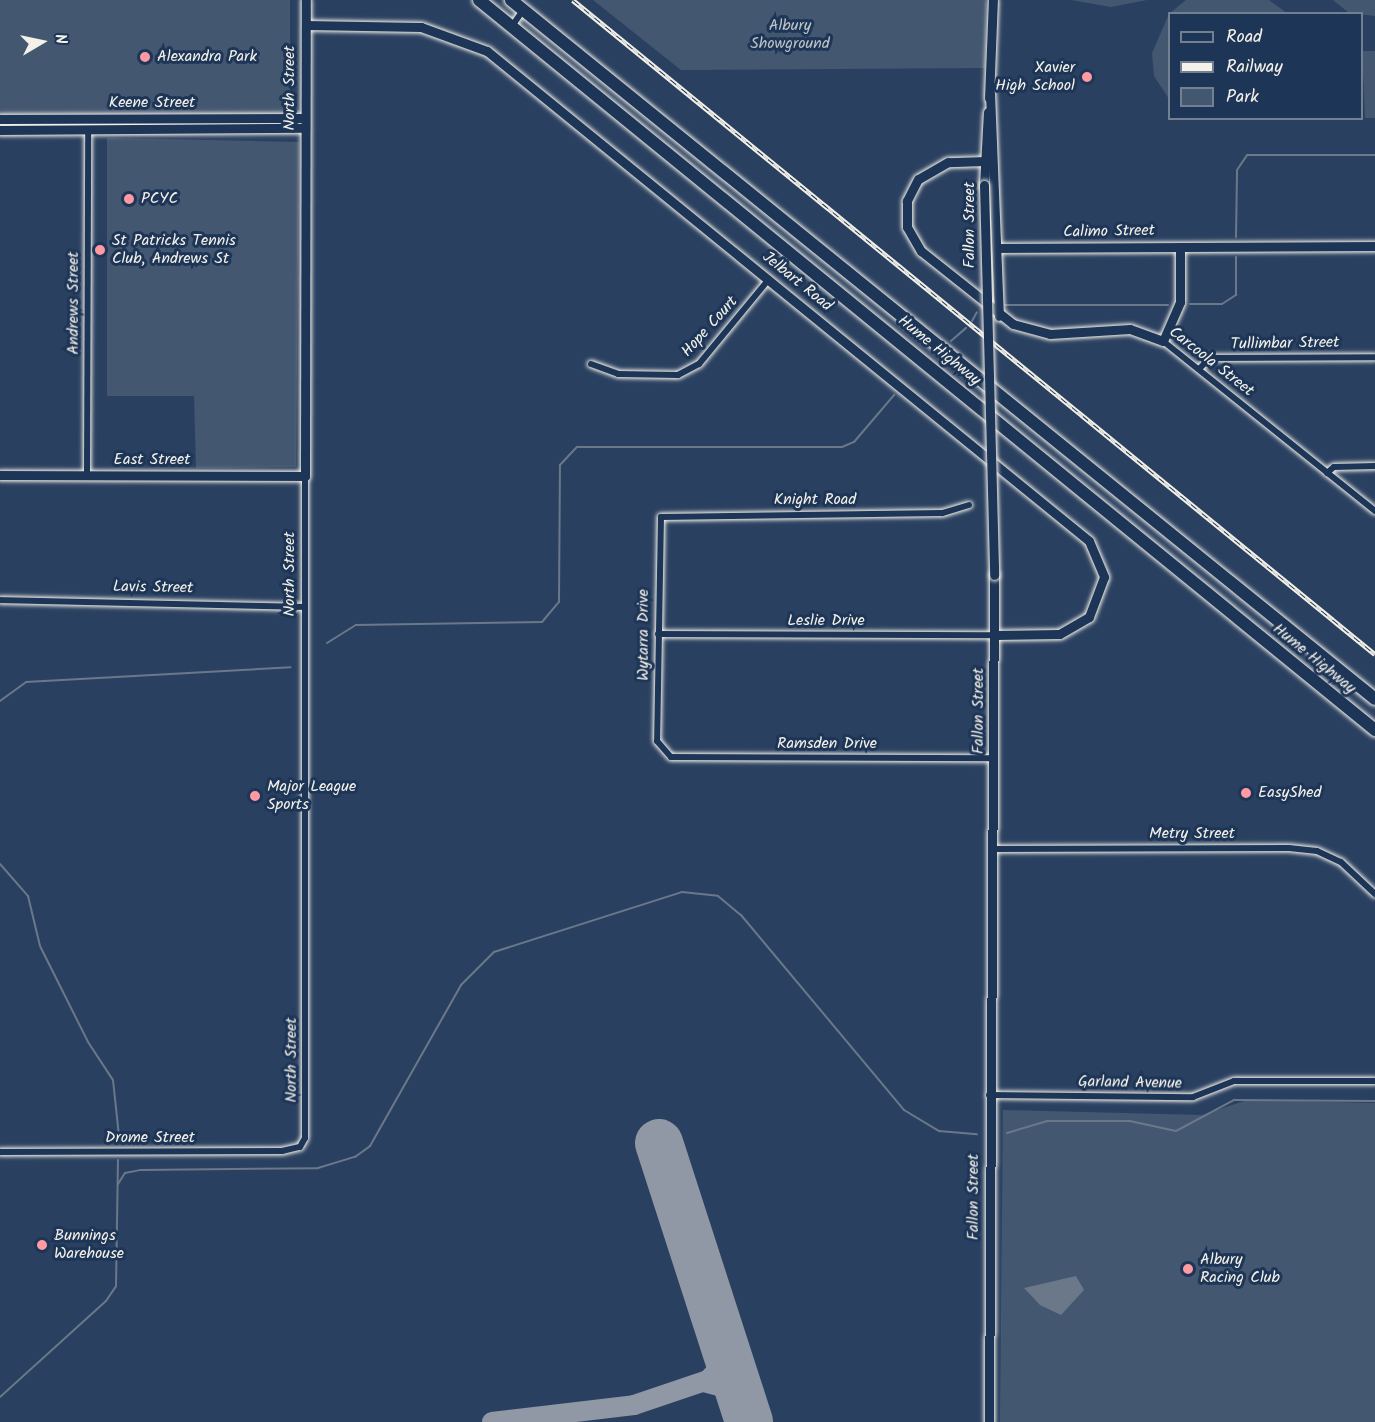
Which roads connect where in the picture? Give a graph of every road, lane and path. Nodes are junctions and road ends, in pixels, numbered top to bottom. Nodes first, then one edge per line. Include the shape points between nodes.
1 (306, 0) edge
2 (480, 0) edge
3 (511, 0) edge
4 (993, 0) edge
5 (523, 10) junction
6 (306, 25) junction
7 (512, 26) junction
8 (990, 93) junction
9 (305, 117) junction
10 (87, 118) junction
11 (0, 119) edge
12 (305, 128) junction
13 (0, 130) edge
14 (88, 131) junction
15 (985, 161) junction
16 (1375, 246) edge
17 (1180, 247) junction
18 (998, 248) junction
19 (770, 278) junction
20 (999, 316) junction
21 (1163, 341) junction
22 (1375, 357) edge
23 (591, 364) dead end
24 (1199, 369) junction
25 (1375, 466) edge
26 (1327, 473) junction
27 (87, 474) junction
28 (0, 475) edge
29 (304, 476) junction
30 (969, 505) dead end
31 (1375, 511) edge
32 (661, 518) joint
33 (0, 600) edge
34 (304, 607) junction
35 (658, 634) junction
36 (994, 635) junction
37 (1375, 699) edge
38 (1375, 730) edge
39 (662, 751) joint
40 (994, 758) junction
41 (994, 849) junction
42 (1375, 894) edge
43 (1375, 1081) edge
44 (989, 1095) junction
45 (300, 1147) joint
46 (0, 1152) edge
47 (988, 1422) edge

1 - 6 street, North Street
2 - 7 highway, Hume Highway
3 - 5 highway, Hume Highway
4 - 8 street, Fallon Street
5 - 7 street
5 - 37 highway, Hume Highway
6 - 9 street, North Street
6 - 19 street, Jelbart Road via 421,27 475,44
7 - 38 highway, Hume Highway
8 - 15 street, Fallon Street
8 - 18 street
9 - 10 street, Keene Street
9 - 12 street, North Street
10 - 11 street, Keene Street
10 - 14 street
12 - 14 street, Keene Street
12 - 29 street, North Street
13 - 14 street, Keene Street
14 - 27 street, Andrews Street
15 - 20 street, Carcoola Street via 948,162 928,171 911,191 906,212 921,251
15 - 36 street, Fallon Street, bridge
16 - 17 street, Calimo Street
17 - 18 street, Calimo Street
17 - 21 street via 1180,303
18 - 20 street
19 - 23 street, Hope Court via 699,364 678,375 618,374
19 - 36 street, Jelbart Road via 1095,548 1102,587 1096,606 1080,625 1059,634
20 - 21 street, Carcoola Street via 1050,334 1130,329
21 - 24 street, Carcoola Street
22 - 24 street, Tullimbar Street via 1210,358
24 - 26 street, Carcoola Street
25 - 26 street via 1334,466
26 - 31 street, Carcoola Street
27 - 28 street, East Street
27 - 29 street, East Street
29 - 34 street, North Street
30 - 32 street, Knight Road via 942,513
32 - 35 street, Wytarra Drive
33 - 34 street, Lavis Street
34 - 45 street, North Street via 308,1129
35 - 36 street, Leslie Drive
35 - 39 street, Wytarra Drive via 657,741
36 - 40 street, Fallon Street
39 - 40 street, Ramsden Drive via 671,757
40 - 41 street, Fallon Street
41 - 42 street, Metry Street via 1317,851 1341,862
41 - 44 street, Fallon Street
43 - 44 street, Garland Avenue via 1234,1081 1193,1097
44 - 47 street, Fallon Street
45 - 46 street, Drome Street

